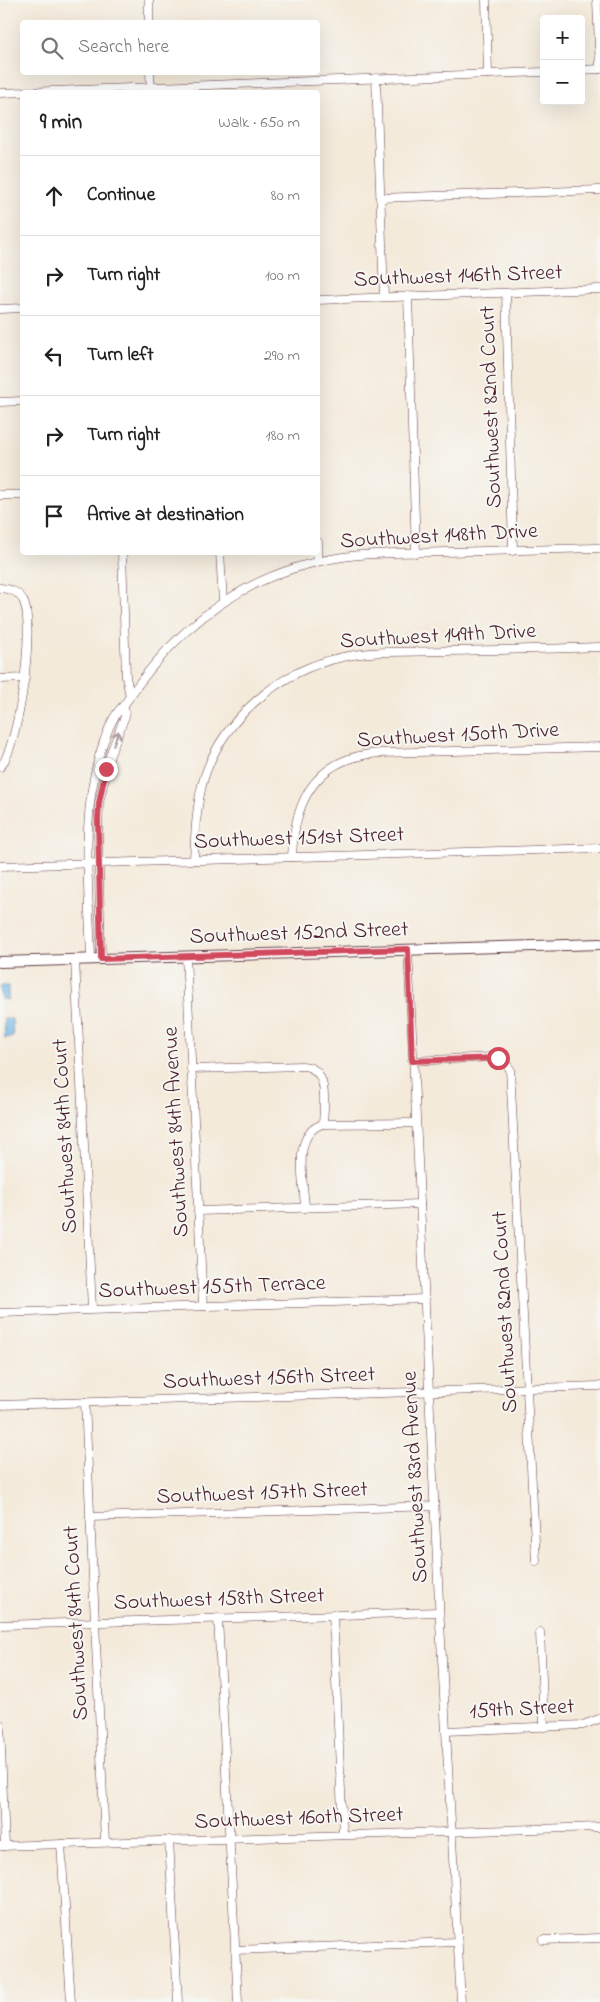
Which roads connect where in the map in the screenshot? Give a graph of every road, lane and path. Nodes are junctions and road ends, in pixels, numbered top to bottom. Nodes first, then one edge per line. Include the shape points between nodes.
1 (149, 0) edge
2 (486, 0) edge
3 (598, 0) edge
4 (149, 20) edge
5 (600, 69) edge
6 (585, 70) edge
7 (540, 72) edge
8 (488, 74) junction
9 (150, 75) edge
10 (376, 78) junction
11 (263, 83) junction
12 (151, 90) edge
13 (263, 90) edge
14 (20, 92) edge
15 (0, 93) edge
16 (600, 190) edge
17 (380, 198) junction
18 (600, 289) edge
19 (506, 293) junction
20 (408, 296) junction
21 (384, 297) junction
22 (320, 300) edge
23 (20, 308) edge
24 (0, 309) edge
25 (20, 401) edge
26 (0, 402) edge
27 (0, 495) edge
28 (20, 495) edge
29 (600, 548) edge
30 (513, 550) junction
31 (416, 553) junction
32 (122, 555) edge
33 (220, 555) edge
34 (318, 555) edge
35 (318, 561) junction
36 (0, 588) edge
37 (223, 602) junction
38 (600, 647) edge
39 (25, 678) junction
40 (0, 679) edge
41 (130, 696) junction
42 (124, 705) junction
43 (600, 747) edge
44 (1, 766) edge
45 (600, 848) edge
46 (292, 857) junction
47 (194, 860) junction
48 (98, 863) junction
49 (88, 864) junction
50 (0, 866) edge
51 (600, 944) edge
52 (408, 949) junction
53 (186, 956) junction
54 (96, 959) junction
55 (75, 960) junction
56 (0, 962) edge
57 (412, 1061) junction
58 (191, 1069) junction
59 (415, 1123) junction
60 (323, 1124) junction
61 (420, 1204) junction
62 (305, 1208) junction
63 (198, 1211) junction
64 (424, 1299) junction
65 (203, 1306) junction
66 (92, 1309) junction
67 (0, 1313) edge
68 (600, 1386) edge
69 (528, 1388) junction
70 (429, 1391) junction
71 (85, 1402) junction
72 (0, 1405) edge
73 (434, 1506) junction
74 (90, 1516) junction
75 (536, 1561) dead end
76 (439, 1612) junction
77 (333, 1614) junction
78 (218, 1618) junction
79 (94, 1621) junction
80 (0, 1625) edge
81 (540, 1632) dead end
82 (599, 1719) dead end
83 (0, 1724) edge
84 (544, 1727) junction
85 (446, 1730) junction
86 (600, 1827) edge
87 (451, 1831) junction
88 (343, 1836) junction
89 (229, 1838) junction
90 (169, 1840) junction
91 (105, 1842) junction
92 (61, 1844) junction
93 (3, 1846) edge
94 (600, 1938) edge
95 (543, 1940) dead end
96 (457, 1942) junction
97 (235, 1950) junction
98 (71, 2002) edge
99 (178, 2002) edge
100 (238, 2002) edge
101 (461, 2002) edge

1 - 4 street
2 - 8 street
3 - 5 street
5 - 6 street
7 - 8 street
8 - 10 street
9 - 12 street
10 - 11 street
10 - 17 street
11 - 12 street
11 - 13 street
14 - 15 street
16 - 17 street
17 - 21 street
18 - 19 street, Southwest 146th Street
19 - 20 street, Southwest 146th Street
19 - 30 street, Southwest 82nd Court
20 - 21 street, Southwest 146th Street
20 - 31 street
21 - 22 street, Southwest 146th Street
23 - 24 street
25 - 26 street
27 - 28 street
29 - 30 street, Southwest 148th Drive
30 - 31 street, Southwest 148th Drive
31 - 35 street, Southwest 148th Drive via 356,555
32 - 41 street via 126,677
33 - 37 street
34 - 35 street
35 - 37 street, Southwest 148th Drive via 269,576
36 - 39 street via 17,593 26,610
37 - 41 street, Southwest 148th Drive via 183,634
38 - 47 street, Southwest 149th Drive via 376,653 344,656 299,672 258,698 235,723 215,754 199,800
39 - 40 street
39 - 44 street via 10,746
41 - 42 street, Southwest 148th Drive
48 -> 42 street via 99,803 110,755 125,716
42 - 49 street via 112,721 94,776
43 - 46 street, Southwest 150th Drive via 381,752 349,758 322,774 303,799 294,828
45 - 46 street, Southwest 151st Street
46 - 47 street, Southwest 151st Street
47 - 48 street, Southwest 151st Street
48 - 49 street, Southwest 151st Street
48 - 54 street
49 - 50 street, Southwest 151st Street
49 - 54 street
51 - 52 main road, Southwest 152nd Street
52 - 53 main road, Southwest 152nd Street
52 - 57 street, Southwest 83rd Avenue
53 - 54 main road, Southwest 152nd Street
53 - 58 street, Southwest 84th Avenue
54 - 55 main road, Southwest 152nd Street
55 - 56 main road, Southwest 152nd Street
55 - 66 street, Southwest 84th Court
57 - 59 street, Southwest 83rd Avenue
57 - 69 street, Southwest 82nd Court via 492,1057 507,1062 510,1068
58 - 60 street via 302,1066 316,1069 323,1084
58 - 63 street, Southwest 84th Avenue
59 - 60 street
59 - 61 street, Southwest 83rd Avenue
60 - 62 street via 309,1132 303,1144
61 - 62 street
61 - 64 street, Southwest 83rd Avenue
62 - 63 street
63 - 65 street, Southwest 84th Avenue
64 - 65 street, Southwest 155th Terrace
64 - 70 street, Southwest 83rd Avenue
65 - 66 street, Southwest 155th Terrace
66 - 67 street, Southwest 155th Terrace
68 - 69 street, Southwest 156th Street
69 - 70 street, Southwest 156th Street
69 - 75 street, Southwest 82nd Court
70 - 71 street, Southwest 156th Street
70 - 73 street, Southwest 83rd Avenue
71 - 72 street, Southwest 156th Street
71 - 74 street, Southwest 84th Court
73 - 74 street, Southwest 157th Street
73 - 76 street, Southwest 83rd Avenue
74 - 79 street, Southwest 84th Court
76 - 77 street, Southwest 158th Street
76 - 85 street, Southwest 83rd Avenue
77 - 78 street, Southwest 158th Street
77 - 88 street
78 - 79 street, Southwest 158th Street
78 - 89 street
79 - 80 street, Southwest 158th Street
79 - 91 street, Southwest 84th Court
81 - 84 street
82 - 84 street, 159th Street via 583,1725
83 - 93 street
84 - 85 street, 159th Street
85 - 87 street, Southwest 83rd Avenue
86 - 87 street, Southwest 160th Street
87 - 88 street, Southwest 160th Street
87 - 96 street, Southwest 83rd Avenue
88 - 89 street, Southwest 160th Street
89 - 90 street, Southwest 160th Street
89 - 97 street
90 - 91 street, Southwest 160th Street
90 - 99 street
91 - 92 street, Southwest 160th Street
92 - 93 street, Southwest 160th Street
92 - 98 street
94 - 95 street
96 - 97 street
96 - 101 street, Southwest 83rd Avenue
97 - 100 street

